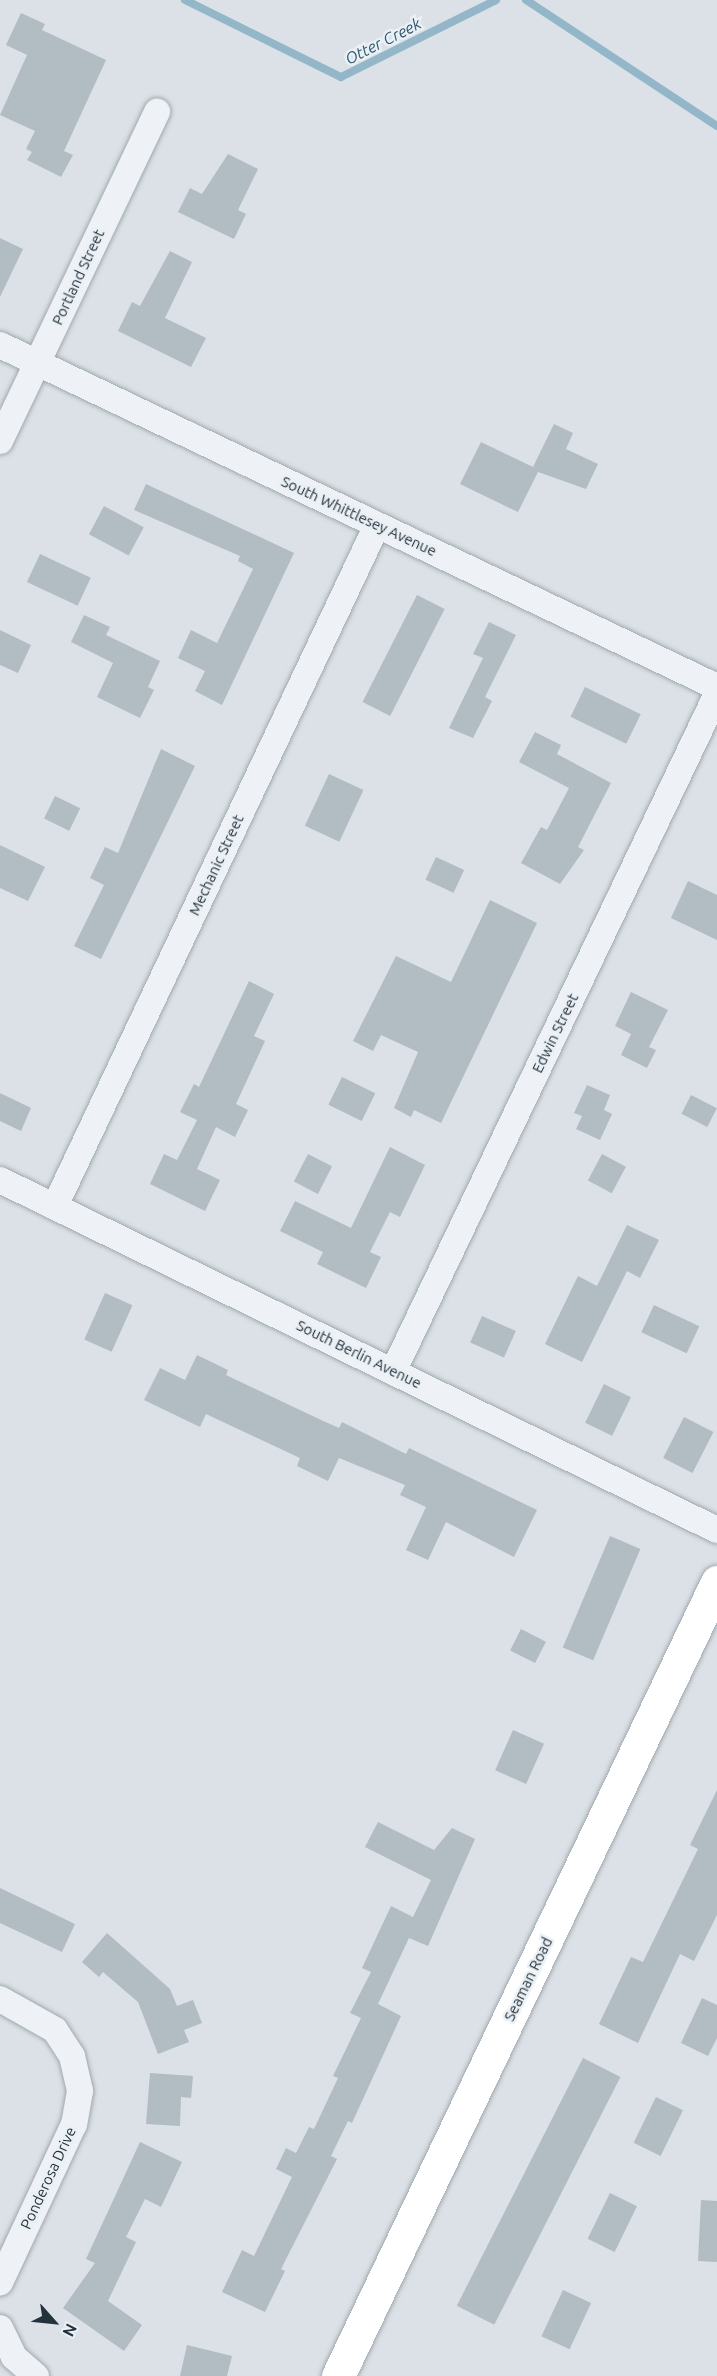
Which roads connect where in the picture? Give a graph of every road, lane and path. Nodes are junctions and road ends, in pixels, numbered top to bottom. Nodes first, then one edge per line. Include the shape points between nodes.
1 (157, 112) dead end
2 (0, 345) edge
3 (37, 363) junction
4 (0, 441) edge
5 (377, 525) junction
6 (717, 687) edge
7 (717, 694) edge
8 (0, 1180) edge
9 (55, 1206) junction
10 (393, 1371) junction
11 (717, 1530) edge
12 (717, 1582) edge
13 (0, 1999) edge
14 (0, 2283) edge
15 (0, 2328) edge
16 (36, 2376) edge
17 (338, 2376) edge

1 - 3 street, Portland Street
2 - 3 street, South Whittlesey Avenue
3 - 4 street, Portland Street
3 - 5 street, South Whittlesey Avenue
5 - 6 street, South Whittlesey Avenue
5 - 9 street, Mechanic Street
7 - 10 street, Edwin Street
8 - 9 street, South Berlin Avenue
9 - 10 street, South Berlin Avenue
10 - 11 street, South Berlin Avenue
12 - 17 street, Seaman Road
13 - 14 street, Ponderosa Drive via 55,2030 72,2055 80,2091 74,2124
15 - 16 street via 14,2357

